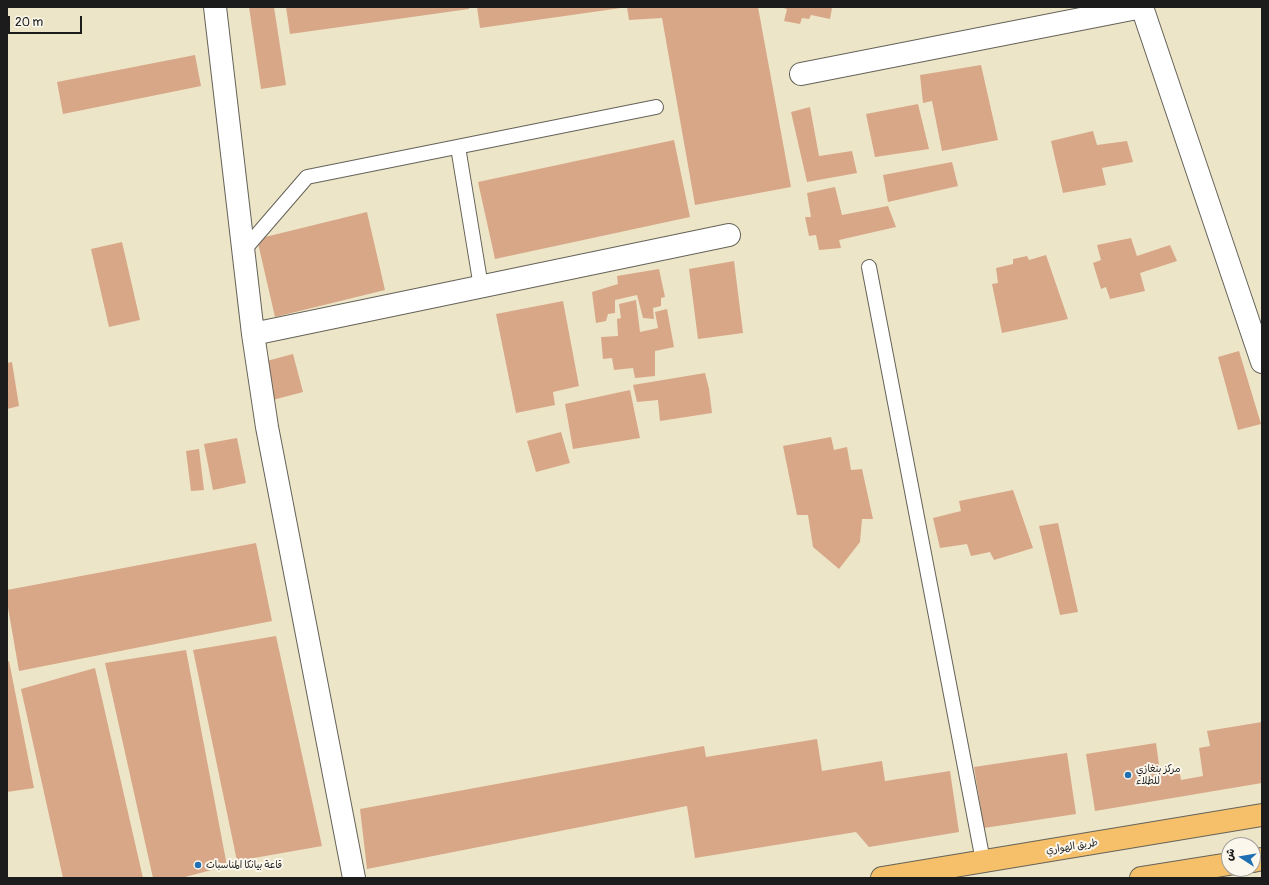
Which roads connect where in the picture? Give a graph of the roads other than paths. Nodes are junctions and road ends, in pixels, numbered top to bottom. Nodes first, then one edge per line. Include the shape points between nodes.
1 (216, 7) edge
2 (1142, 7) edge
3 (801, 74) dead end
4 (656, 107) dead end
5 (458, 147) junction
6 (729, 235) dead end
7 (244, 250) junction
8 (868, 267) dead end
9 (482, 287) junction
10 (253, 334) junction
11 (1262, 362) edge
12 (1262, 815) edge
13 (983, 861) junction
14 (1221, 865) edge
15 (354, 878) edge
16 (882, 878) edge
17 (1141, 878) edge

1 - 7 street
2 - 3 street
2 - 11 street
4 - 5 lane
5 - 7 lane via 307,178
5 - 9 lane
6 - 9 street
7 - 10 street
8 - 13 lane
9 - 10 street
10 - 15 street via 267,427
12 - 13 highway, طريق الهواري
13 - 16 highway, طريق الهواري
14 - 17 highway

